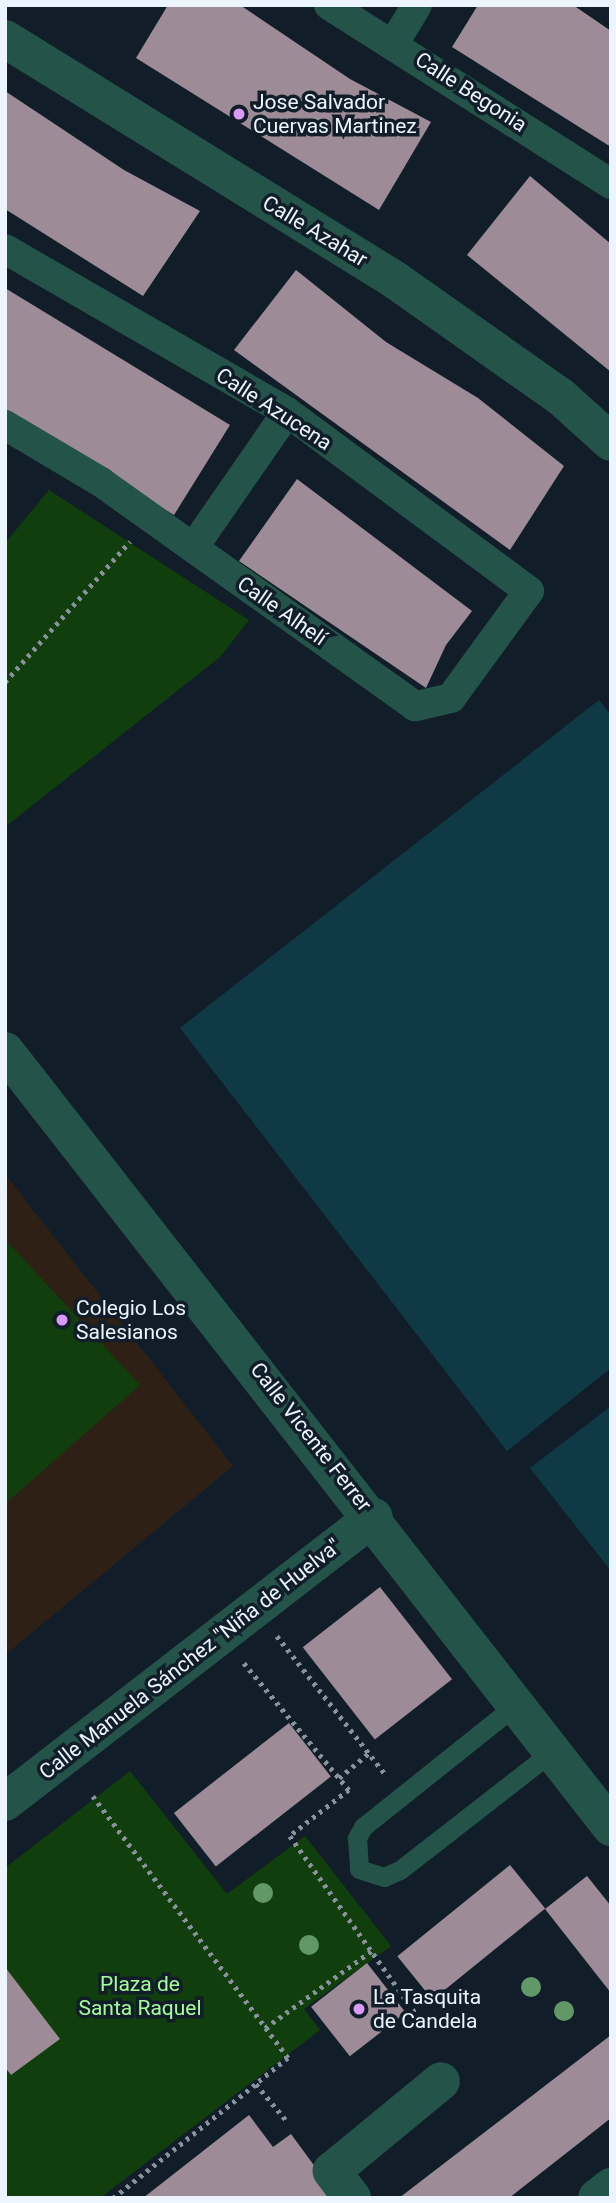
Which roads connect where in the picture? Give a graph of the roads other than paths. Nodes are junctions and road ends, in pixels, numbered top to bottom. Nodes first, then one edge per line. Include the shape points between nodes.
1 (329, 5) edge
2 (417, 5) edge
3 (5, 39) edge
4 (394, 43) junction
5 (611, 184) edge
6 (5, 249) edge
7 (287, 412) junction
8 (5, 425) edge
9 (611, 442) edge
10 (193, 548) junction
11 (529, 591) joint
12 (5, 1051) edge
13 (374, 1517) junction
14 (517, 1704) junction
15 (553, 1751) junction
16 (5, 1802) edge
17 (611, 1827) edge
18 (441, 2081) dead end
19 (611, 2187) edge
20 (352, 2198) edge
21 (597, 2198) edge

1 - 4 street, Calle Begonia
2 - 4 street
3 - 9 street, Calle Azahar via 395,280 561,397
4 - 5 street, Calle Begonia
6 - 7 street, Calle Azucena
7 - 10 street
7 - 11 street, Calle Azucena
8 - 10 street, Calle Alhelí
10 - 11 street, Calle Alhelí via 415,706 451,698
12 - 13 street, Calle Vicente Ferrer
13 - 14 street, Calle Vicente Ferrer
13 - 16 street, Calle Manuela Sánchez "Niña de Huelva"
14 - 15 street, Calle Vicente Ferrer
14 - 15 lane via 402,1795 357,1838 359,1869 369,1876 400,1870
15 - 17 street, Calle Vicente Ferrer
18 - 20 street via 332,2171
19 - 21 street

